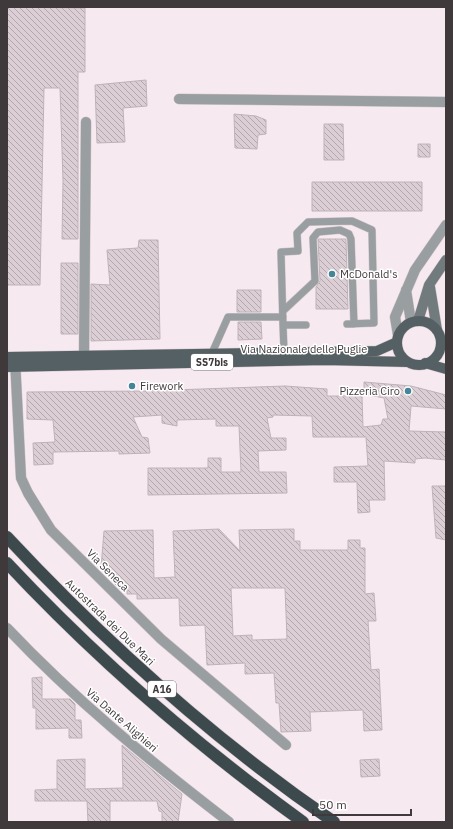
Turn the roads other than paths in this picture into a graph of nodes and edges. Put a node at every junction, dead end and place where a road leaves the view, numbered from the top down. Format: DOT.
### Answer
graph roads {
  1 [pos="179,99"];
  2 [pos="446,102"];
  3 [pos="86,122"];
  4 [pos="446,225"];
  5 [pos="446,260"];
  6 [pos="429,284"];
  7 [pos="406,290"];
  8 [pos="283,314"];
  9 [pos="415,321"];
  10 [pos="283,325"];
  11 [pos="306,325"];
  12 [pos="437,330"];
  13 [pos="397,339"];
  14 [pos="443,344"];
  15 [pos="284,351"];
  16 [pos="212,353"];
  17 [pos="84,356"];
  18 [pos="11,362"];
  19 [pos="408,362"];
  20 [pos="425,364"];
  21 [pos="446,369"];
  22 [pos="7,537"];
  23 [pos="7,563"];
  24 [pos="7,628"];
  25 [pos="286,745"];
  26 [pos="229,822"];
  27 [pos="303,822"];
  28 [pos="334,822"];
  1 -- 2 [label="street"];
  3 -- 17 [label="street"];
  4 -- 7 [label="street"];
  5 -- 6 [label="street"];
  6 -- 9 [label="street"];
  6 -- 12 [label="street"];
  7 -- 9 [label="street"];
  7 -- 13 [label="street"];
  8 -- 8 [label="lane"];
  8 -- 10 [label="lane"];
  8 -- 16 [label="lane"];
  9 -- 12 [label="main road"];
  9 -- 13 [label="main road, SS7bis"];
  10 -- 11 [label="lane"];
  10 -- 15 [label="lane"];
  12 -- 14 [label="main road"];
  13 -- 15 [label="main road, Via Nazionale delle Puglie / SS7bis"];
  13 -- 19 [label="main road"];
  14 -- 20 [label="main road"];
  15 -- 16 [label="main road, Via Nazionale delle Puglie / SS7bis"];
  16 -- 17 [label="main road, Via Nazionale delle Puglie / SS7bis"];
  17 -- 18 [label="main road, Via Nazionale delle Puglie / SS7bis"];
  18 -- 19 [label="main road, Via Nazionale delle Puglie / SS7bis"];
  18 -- 25 [label="street, Via Seneca"];
  19 -- 20 [label="main road, SS7bis"];
  20 -- 21 [label="main road, SS7bis"];
  22 -- 28 [label="highway, Autostrada dei Due Mari / A16"];
  23 -- 27 [label="highway, A16"];
  24 -- 26 [label="street, Via Dante Alighieri"];
}
